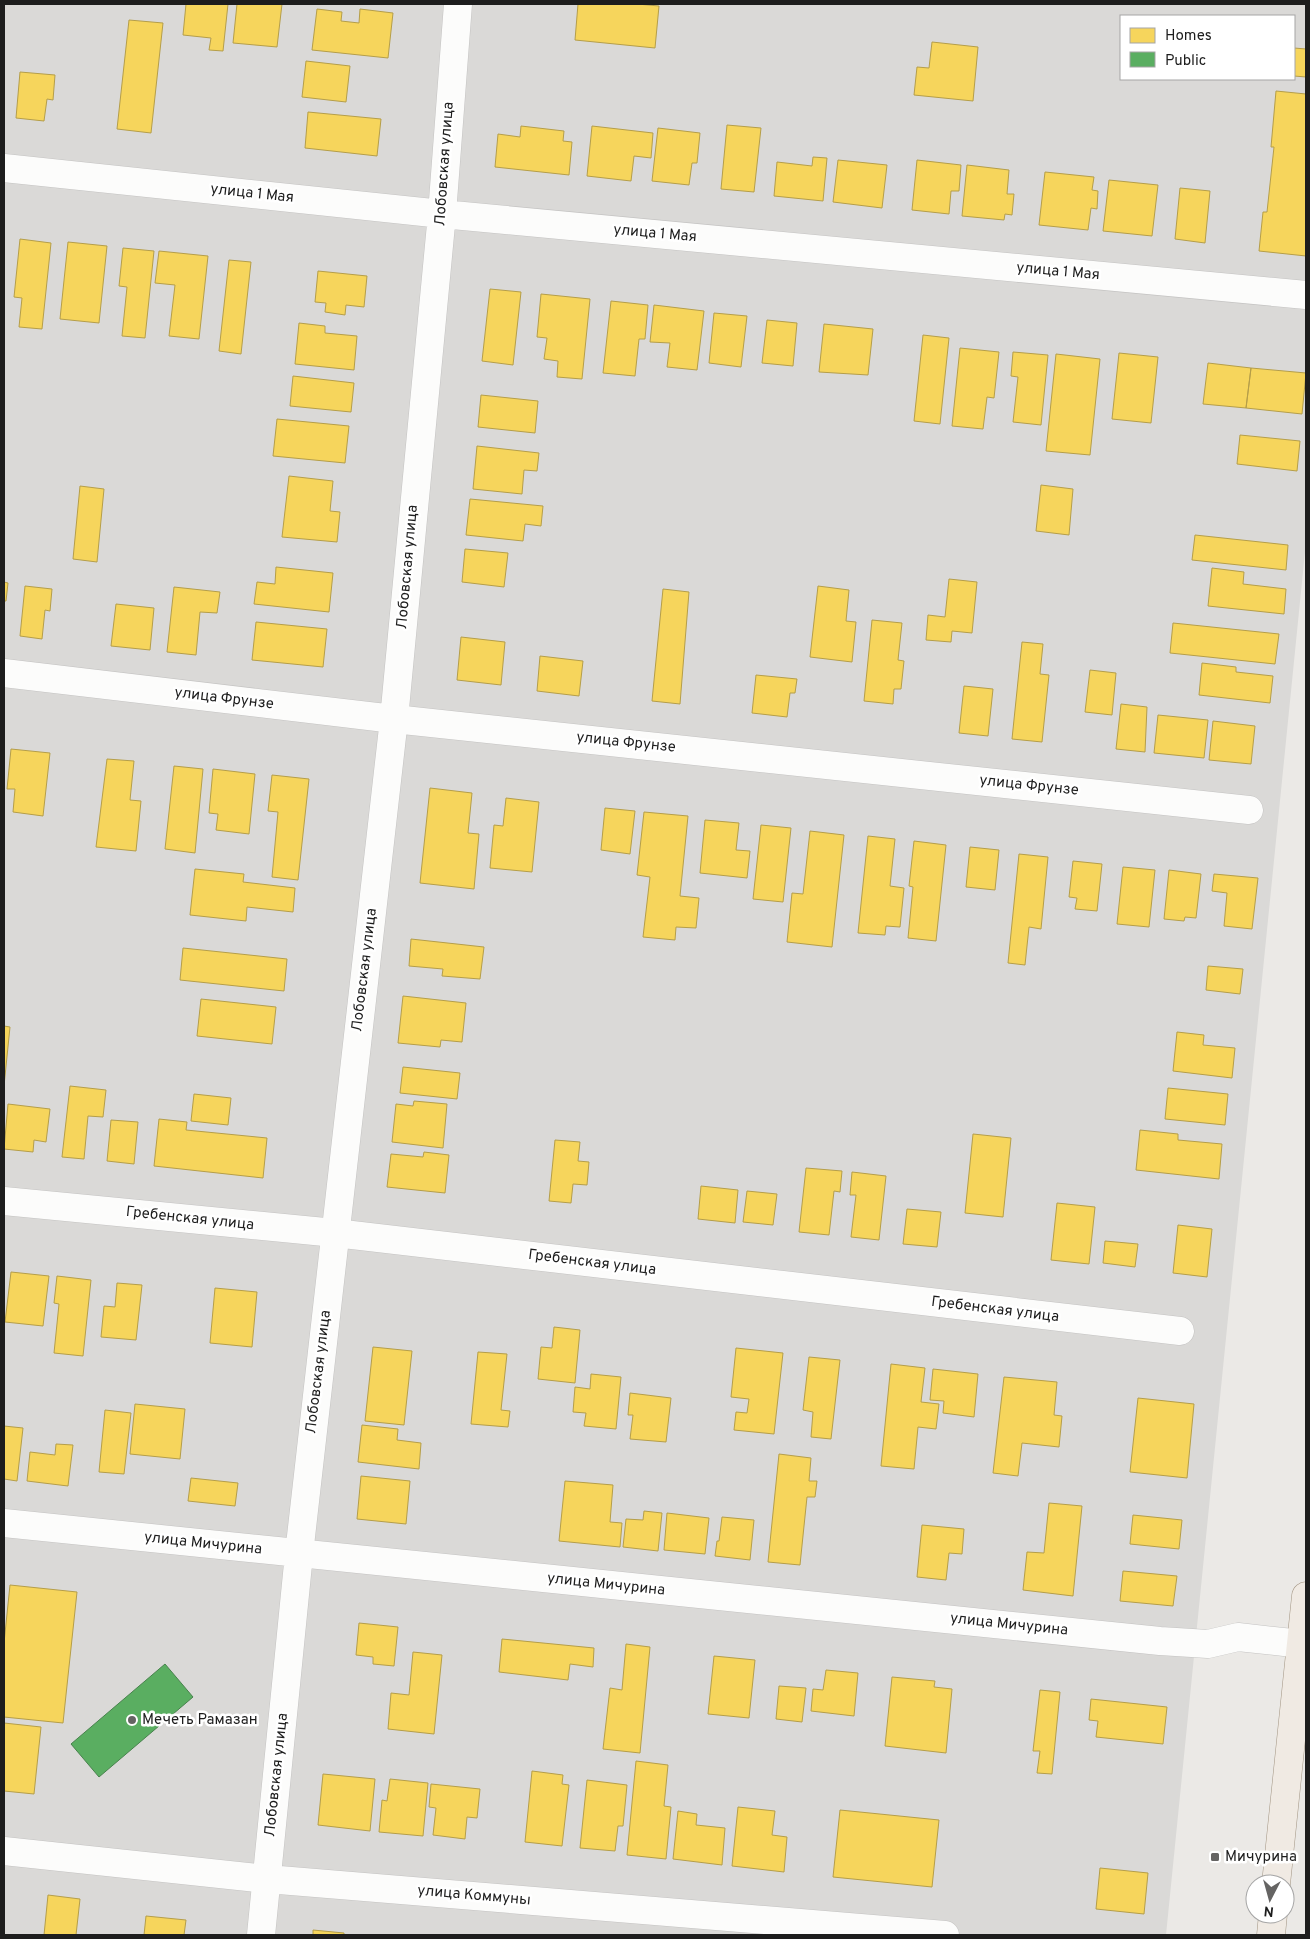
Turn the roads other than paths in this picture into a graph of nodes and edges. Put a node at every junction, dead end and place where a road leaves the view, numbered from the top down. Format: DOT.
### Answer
graph roads {
  1 [pos="458,4"];
  2 [pos="4,168"];
  3 [pos="442,214"];
  4 [pos="1306,295"];
  5 [pos="4,674"];
  6 [pos="394,719"];
  7 [pos="1249,810"];
  8 [pos="4,1201"];
  9 [pos="335,1234"];
  10 [pos="1180,1331"];
  11 [pos="4,1523"];
  12 [pos="299,1554"];
  13 [pos="1306,1596"];
  14 [pos="1302,1644"];
  15 [pos="4,1851"];
  16 [pos="1277,1874"];
  17 [pos="267,1879"];
  18 [pos="261,1935"];
  19 [pos="945,1935"];
  1 -- 3 [label="street, Лобовская улица"];
  2 -- 3 [label="street, улица 1 Мая"];
  3 -- 4 [label="street, улица 1 Мая"];
  3 -- 6 [label="street, Лобовская улица"];
  5 -- 6 [label="street, улица Фрунзе"];
  6 -- 7 [label="street, улица Фрунзе"];
  6 -- 9 [label="street, Лобовская улица"];
  8 -- 9 [label="street, Гребенская улица"];
  9 -- 10 [label="street, Гребенская улица"];
  9 -- 12 [label="street, Лобовская улица"];
  11 -- 12 [label="street, улица Мичурина"];
  12 -- 14 [label="street, улица Мичурина"];
  12 -- 17 [label="street, Лобовская улица"];
  13 -- 14 [label="main road"];
  14 -- 16 [label="main road"];
  15 -- 17 [label="street, улица Коммуны"];
  17 -- 18 [label="street, Лобовская улица"];
  17 -- 19 [label="street, улица Коммуны"];
}
